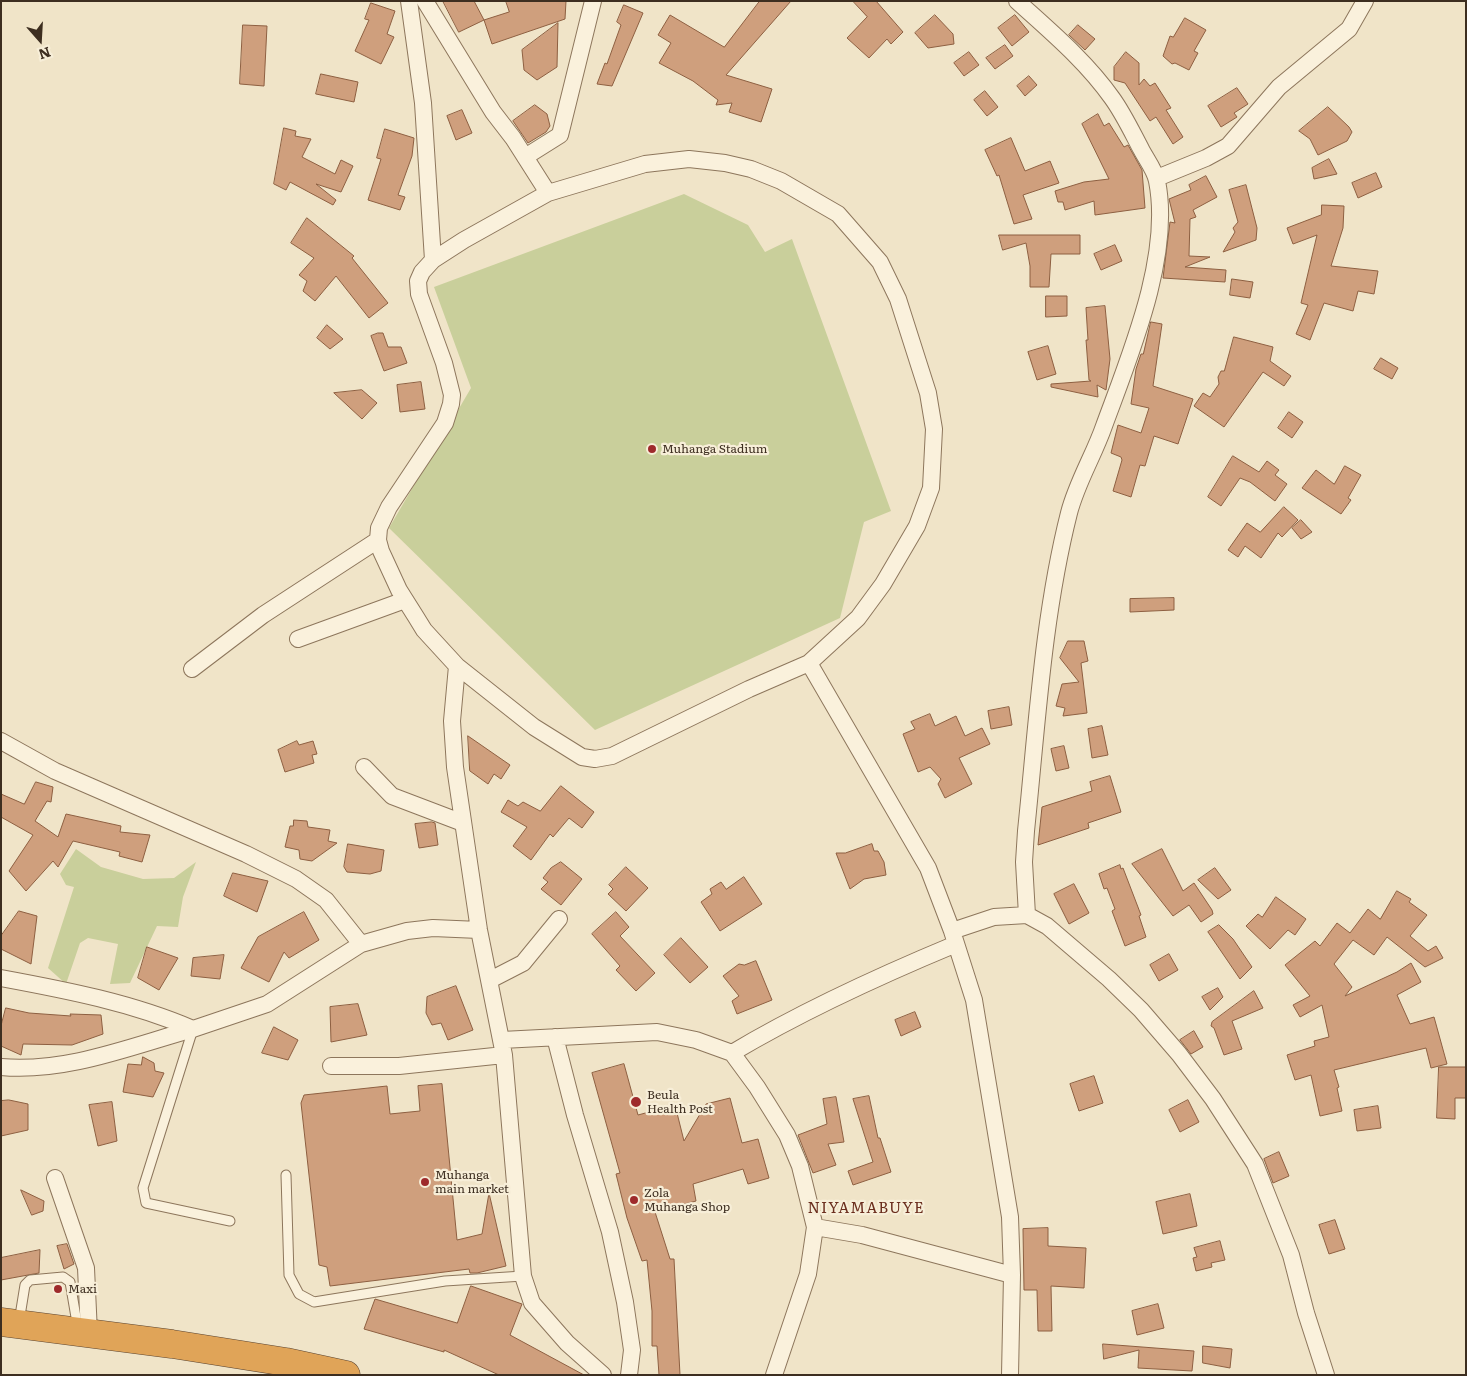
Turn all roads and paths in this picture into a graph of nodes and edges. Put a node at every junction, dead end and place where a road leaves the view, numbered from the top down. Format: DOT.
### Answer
graph roads {
  1 [pos="409,1"];
  2 [pos="425,1"];
  3 [pos="593,1"];
  4 [pos="1017,1"];
  5 [pos="1365,1"];
  6 [pos="525,157"];
  7 [pos="1157,178"];
  8 [pos="548,194"];
  9 [pos="433,260"];
  10 [pos="378,540"];
  11 [pos="405,600"];
  12 [pos="298,639"];
  13 [pos="809,663"];
  14 [pos="457,666"];
  15 [pos="192,669"];
  16 [pos="1,741"];
  17 [pos="364,767"];
  18 [pos="463,823"];
  19 [pos="1027,915"];
  20 [pos="559,918"];
  21 [pos="479,930"];
  22 [pos="954,938"];
  23 [pos="361,944"];
  24 [pos="1,978"];
  25 [pos="490,980"];
  26 [pos="194,1029"];
  27 [pos="555,1037"];
  28 [pos="503,1047"];
  29 [pos="732,1053"];
  30 [pos="331,1066"];
  31 [pos="1,1067"];
  32 [pos="286,1175"];
  33 [pos="55,1178"];
  34 [pos="230,1221"];
  35 [pos="815,1227"];
  36 [pos="1012,1275"];
  37 [pos="523,1276"];
  38 [pos="10,1324"];
  39 [pos="84,1332"];
  40 [pos="346,1375"];
  41 [pos="602,1375"];
  42 [pos="629,1375"];
  43 [pos="774,1375"];
  44 [pos="1010,1375"];
  45 [pos="1326,1375"];
  1 -- 9 [label="street"];
  2 -- 6 [label="street"];
  3 -- 6 [label="street"];
  4 -- 7 [label="street"];
  5 -- 7 [label="street"];
  6 -- 8 [label="street"];
  7 -- 19 [label="street"];
  8 -- 9 [label="street"];
  8 -- 13 [label="street"];
  9 -- 10 [label="street"];
  10 -- 11 [label="street"];
  10 -- 15 [label="street"];
  11 -- 12 [label="street"];
  11 -- 14 [label="street"];
  13 -- 14 [label="street"];
  13 -- 22 [label="street"];
  14 -- 18 [label="street"];
  16 -- 23 [label="street"];
  17 -- 18 [label="street"];
  18 -- 21 [label="street"];
  19 -- 22 [label="street"];
  19 -- 45 [label="street"];
  20 -- 25 [label="street"];
  21 -- 23 [label="street"];
  21 -- 25 [label="street"];
  22 -- 29 [label="street"];
  22 -- 36 [label="street"];
  23 -- 26 [label="street"];
  24 -- 26 [label="street"];
  25 -- 28 [label="street"];
  26 -- 31 [label="street"];
  26 -- 34 [label="lane"];
  27 -- 28 [label="street"];
  27 -- 29 [label="street"];
  27 -- 42 [label="street"];
  28 -- 30 [label="street"];
  28 -- 37 [label="street"];
  29 -- 35 [label="street"];
  32 -- 37 [label="lane"];
  33 -- 39 [label="street"];
  35 -- 36 [label="street"];
  35 -- 43 [label="street"];
  36 -- 44 [label="street"];
  37 -- 41 [label="street"];
  38 -- 39 [label="highway"];
  38 -- 39 [label="lane"];
  39 -- 40 [label="highway"];
}
